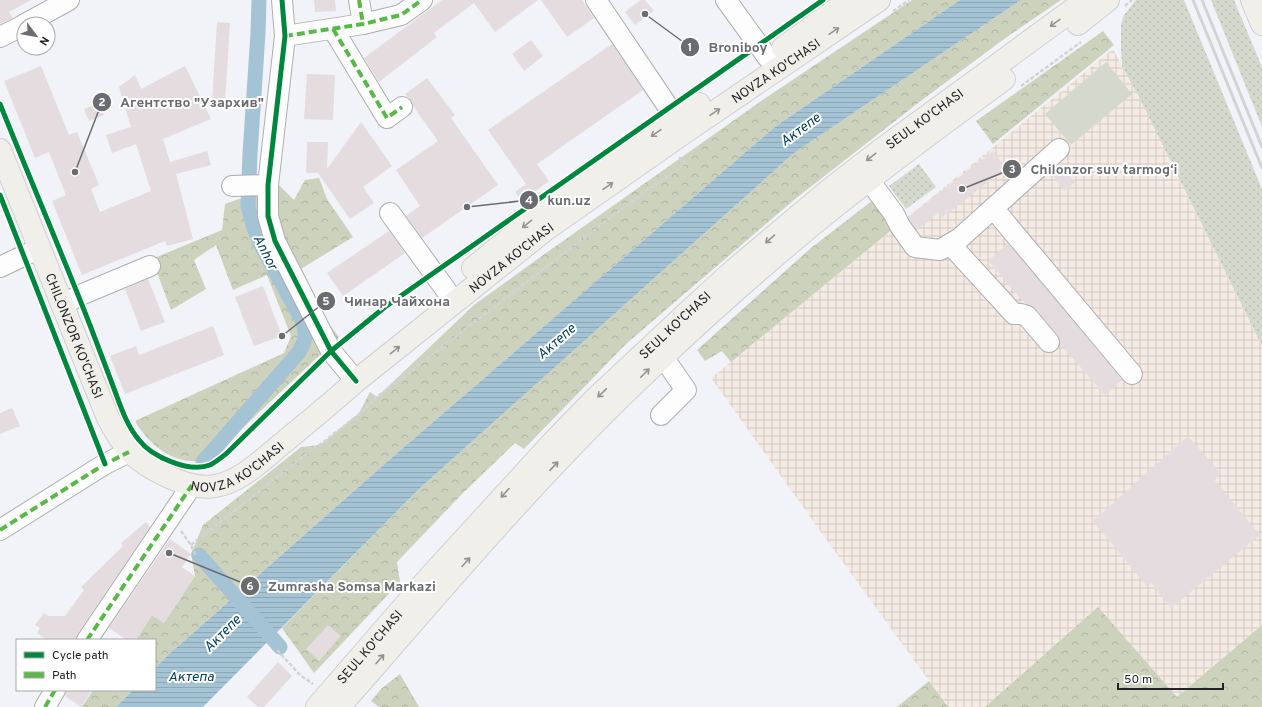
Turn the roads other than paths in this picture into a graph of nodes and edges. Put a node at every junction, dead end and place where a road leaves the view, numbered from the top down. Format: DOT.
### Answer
graph roads {
  1 [pos="69,0"];
  2 [pos="282,0"];
  3 [pos="359,0"];
  4 [pos="422,0"];
  5 [pos="596,0"];
  6 [pos="726,0"];
  7 [pos="849,0"];
  8 [pos="1086,0"];
  9 [pos="1252,0"];
  10 [pos="1115,4"];
  11 [pos="884,7"];
  12 [pos="40,16"];
  13 [pos="363,24"];
  14 [pos="1262,24"];
  15 [pos="16,29"];
  16 [pos="333,29"];
  17 [pos="285,36"];
  18 [pos="0,38"];
  19 [pos="763,52"];
  20 [pos="402,107"];
  21 [pos="680,126"];
  22 [pos="7,145"];
  23 [pos="1059,150"];
  24 [pos="869,180"];
  25 [pos="232,186"];
  26 [pos="265,186"];
  27 [pos="993,208"];
  28 [pos="390,213"];
  29 [pos="950,244"];
  30 [pos="40,248"];
  31 [pos="150,266"];
  32 [pos="0,267"];
  33 [pos="446,290"];
  34 [pos="63,305"];
  35 [pos="1049,342"];
  36 [pos="663,357"];
  37 [pos="1132,374"];
  38 [pos="352,376"];
  39 [pos="661,415"];
  40 [pos="129,452"];
  41 [pos="192,476"];
  42 [pos="0,530"];
  43 [pos="88,639"];
  44 [pos="349,682"];
  45 [pos="54,691"];
  46 [pos="328,700"];
  47 [pos="45,707"];
  1 -- 12 [label="street"];
  2 -- 17 [label="street"];
  3 -- 13 [label="street"];
  4 -- 13 [label="street"];
  5 -- 21 [label="street"];
  6 -- 19 [label="street"];
  7 -- 19 [label="main road, NOVZA KO'CHASI"];
  8 -- 44 [label="main road, SEUL KO'CHASI, one-way"];
  9 -- 14 [label="main road"];
  10 -- 24 [label="main road, SEUL KO'CHASI"];
  21 -- 11 [label="main road, NOVZA KO'CHASI, one-way"];
  13 -- 16 [label="street"];
  15 -- 18 [label="street"];
  16 -- 17 [label="street"];
  16 -- 20 [label="street"];
  17 -- 26 [label="street"];
  19 -- 21 [label="main road, NOVZA KO'CHASI"];
  21 -- 33 [label="main road, NOVZA KO'CHASI, one-way"];
  38 -- 21 [label="main road, NOVZA KO'CHASI, one-way"];
  22 -- 30 [label="main road, CHILONZOR KO'CHASI"];
  23 -- 27 [label="street"];
  24 -- 29 [label="street"];
  24 -- 36 [label="main road, SEUL KO'CHASI"];
  25 -- 26 [label="street"];
  26 -- 38 [label="street"];
  27 -- 29 [label="street"];
  27 -- 37 [label="street"];
  28 -- 33 [label="street"];
  29 -- 35 [label="street"];
  30 -- 32 [label="street"];
  30 -- 34 [label="main road, CHILONZOR KO'CHASI"];
  31 -- 34 [label="street"];
  33 -- 38 [label="main road, NOVZA KO'CHASI"];
  34 -- 40 [label="main road, CHILONZOR KO'CHASI"];
  36 -- 39 [label="street"];
  44 -- 36 [label="main road, SEUL KO'CHASI, one-way"];
  38 -- 41 [label="main road, NOVZA KO'CHASI"];
  40 -- 41 [label="main road, CHILONZOR KO'CHASI"];
  40 -- 42 [label="street"];
  41 -- 43 [label="street"];
  44 -- 46 [label="main road, SEUL KO'CHASI"];
  45 -- 47 [label="street"];
}
